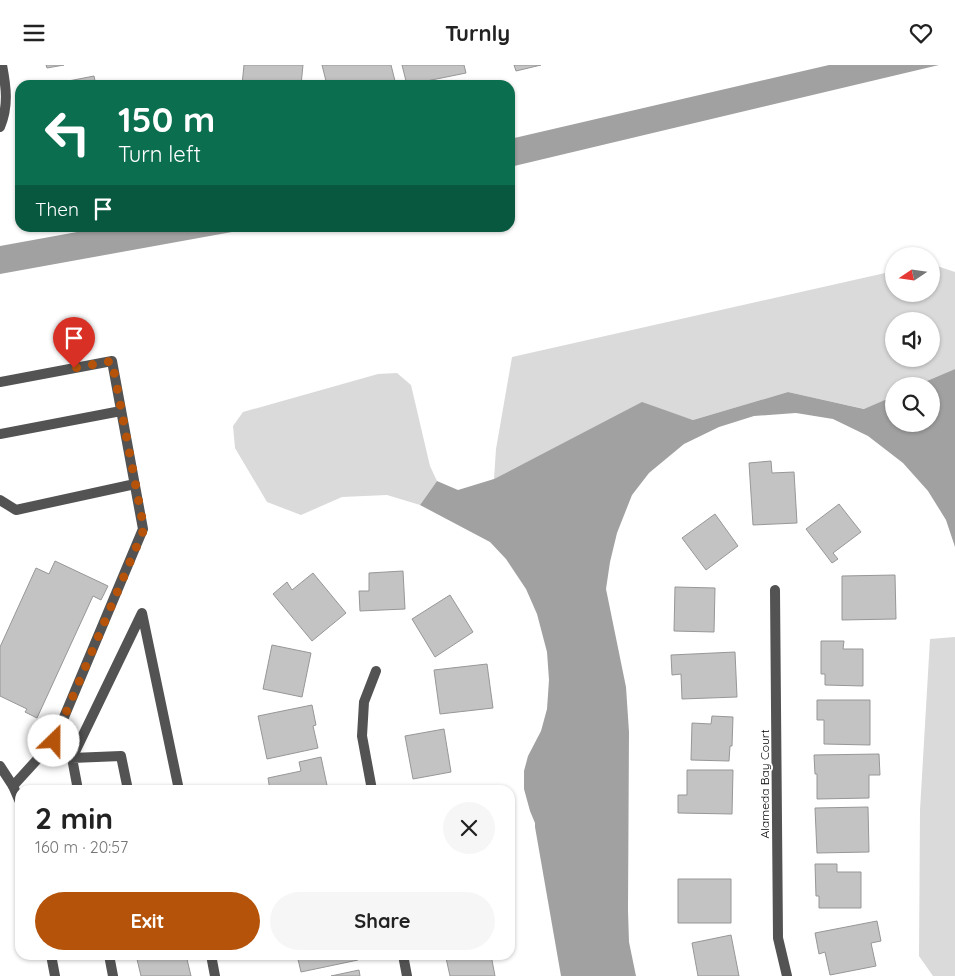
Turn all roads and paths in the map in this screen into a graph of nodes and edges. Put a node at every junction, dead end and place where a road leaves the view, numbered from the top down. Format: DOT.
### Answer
graph roads {
  1 [pos="2,65"];
  2 [pos="0,127"];
  3 [pos="0,382"];
  4 [pos="121,411"];
  5 [pos="0,434"];
  6 [pos="135,484"];
  7 [pos="0,500"];
  8 [pos="775,591"];
  9 [pos="376,671"];
  10 [pos="72,757"];
  11 [pos="0,766"];
  12 [pos="77,785"];
  13 [pos="127,785"];
  14 [pos="178,785"];
  15 [pos="371,785"];
  16 [pos="13,786"];
  17 [pos="15,791"];
  18 [pos="52,960"];
  19 [pos="110,960"];
  20 [pos="212,960"];
  21 [pos="404,960"];
  22 [pos="55,976"];
  23 [pos="113,976"];
  24 [pos="215,976"];
  25 [pos="407,976"];
  26 [pos="787,976"];
  1 -- 2 [label="street"];
  3 -- 4 [label="street"];
  4 -- 5 [label="street"];
  4 -- 6 [label="street"];
  6 -- 7 [label="street"];
  6 -- 16 [label="street"];
  8 -- 26 [label="street, Alameda Bay Court"];
  9 -- 15 [label="street"];
  10 -- 12 [label="street"];
  10 -- 13 [label="street"];
  10 -- 14 [label="street"];
  11 -- 16 [label="street"];
  16 -- 17 [label="street"];
  18 -- 22 [label="street"];
  19 -- 23 [label="street"];
  20 -- 24 [label="street"];
  21 -- 25 [label="street"];
}
